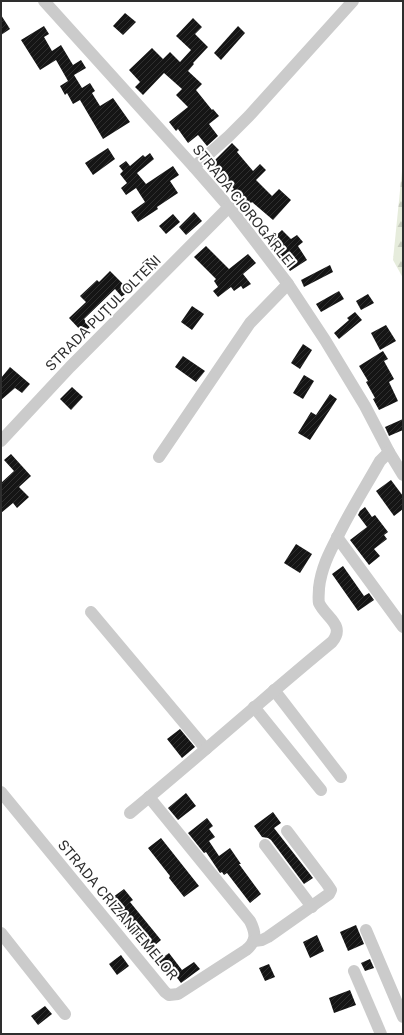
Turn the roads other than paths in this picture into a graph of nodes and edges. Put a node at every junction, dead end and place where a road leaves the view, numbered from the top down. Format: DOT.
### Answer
graph roads {
  1 [pos="44,1"];
  2 [pos="353,1"];
  3 [pos="194,167"];
  4 [pos="229,208"];
  5 [pos="288,284"];
  6 [pos="1,441"];
  7 [pos="388,452"];
  8 [pos="159,457"];
  9 [pos="403,475"];
  10 [pos="337,537"];
  11 [pos="91,612"];
  12 [pos="403,627"];
  13 [pos="274,690"];
  14 [pos="254,707"];
  15 [pos="206,749"];
  16 [pos="341,777"];
  17 [pos="321,790"];
  18 [pos="1,792"];
  19 [pos="149,797"];
  20 [pos="130,813"];
  21 [pos="287,831"];
  22 [pos="265,845"];
  23 [pos="312,907"];
  24 [pos="366,930"];
  25 [pos="1,933"];
  26 [pos="254,941"];
  27 [pos="354,971"];
  28 [pos="65,1014"];
  29 [pos="403,1017"];
  30 [pos="381,1034"];
  1 -- 3 [label="street, STRADA CIOROGÂRLEI"];
  2 -- 3 [label="street"];
  3 -- 4 [label="street, STRADA CIOROGÂRLEI"];
  4 -- 5 [label="street, STRADA CIOROGÂRLEI"];
  4 -- 6 [label="street, STRADA PUȚUL OLTENI"];
  5 -- 7 [label="street, STRADA CIOROGÂRLEI"];
  5 -- 8 [label="street"];
  7 -- 9 [label="street, STRADA CIOROGÂRLEI"];
  7 -- 10 [label="street"];
  10 -- 12 [label="street"];
  10 -- 13 [label="street"];
  11 -- 15 [label="street"];
  13 -- 14 [label="street"];
  13 -- 16 [label="street"];
  14 -- 15 [label="street"];
  14 -- 17 [label="street"];
  15 -- 19 [label="street"];
  18 -- 26 [label="street, STRADA CRIZANTEMELOR"];
  19 -- 20 [label="street"];
  19 -- 26 [label="street"];
  21 -- 23 [label="street"];
  22 -- 23 [label="street"];
  23 -- 26 [label="street"];
  24 -- 29 [label="street"];
  25 -- 28 [label="street"];
  27 -- 30 [label="street"];
}
